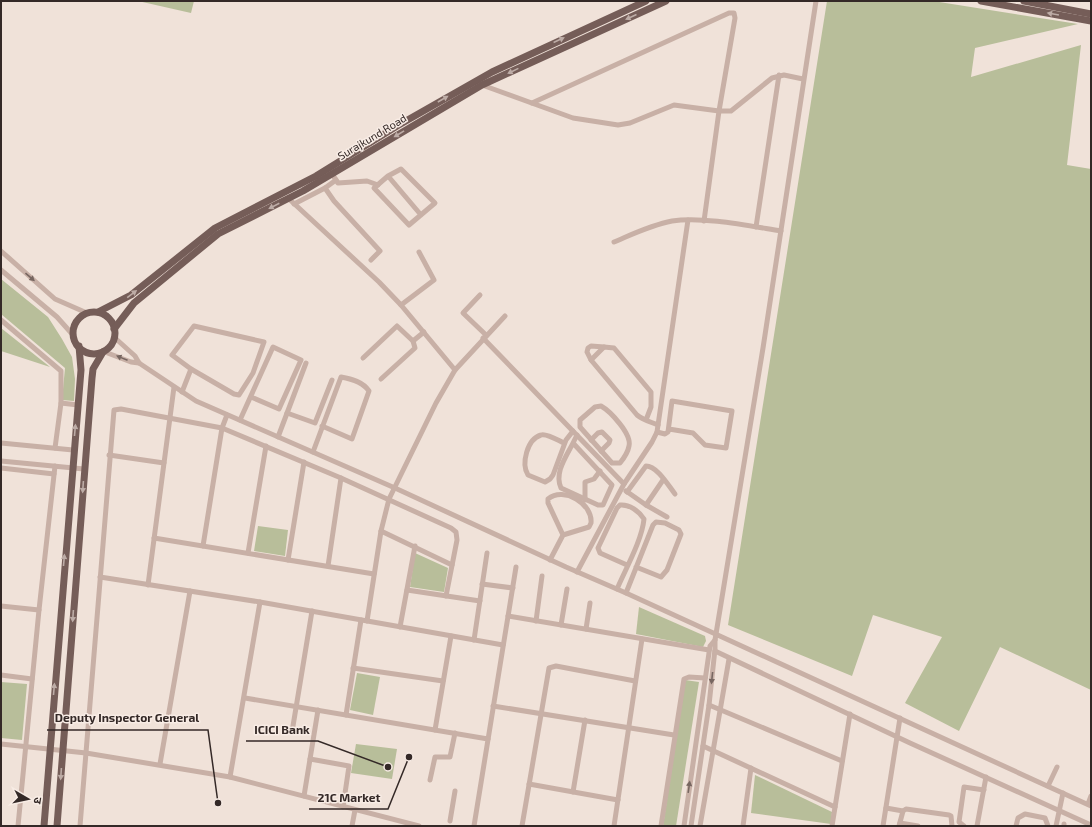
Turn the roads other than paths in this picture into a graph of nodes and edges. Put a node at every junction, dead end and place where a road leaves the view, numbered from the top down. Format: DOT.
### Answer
graph roads {
  1 [pos="646,1"];
  2 [pos="666,1"];
  3 [pos="816,1"];
  4 [pos="981,1"];
  5 [pos="1024,1"];
  6 [pos="1091,14"];
  7 [pos="1091,21"];
  8 [pos="779,75"];
  9 [pos="803,79"];
  10 [pos="482,85"];
  11 [pos="532,103"];
  12 [pos="719,112"];
  13 [pos="388,176"];
  14 [pos="334,177"];
  15 [pos="378,185"];
  16 [pos="325,188"];
  17 [pos="291,201"];
  18 [pos="421,215"];
  19 [pos="688,220"];
  20 [pos="704,221"];
  21 [pos="756,227"];
  22 [pos="781,232"];
  23 [pos="614,242"];
  24 [pos="1,252"];
  25 [pos="419,252"];
  26 [pos="371,260"];
  27 [pos="1,270"];
  28 [pos="480,295"];
  29 [pos="401,305"];
  30 [pos="98,312"];
  31 [pos="86,313"];
  32 [pos="505,316"];
  33 [pos="1,320"];
  34 [pos="114,329"];
  35 [pos="424,332"];
  36 [pos="73,335"];
  37 [pos="485,336"];
  38 [pos="114,338"];
  39 [pos="413,341"];
  40 [pos="79,346"];
  41 [pos="604,347"];
  42 [pos="104,352"];
  43 [pos="363,358"];
  44 [pos="591,360"];
  45 [pos="139,363"];
  46 [pos="306,364"];
  47 [pos="191,369"];
  48 [pos="455,370"];
  49 [pos="381,379"];
  50 [pos="332,380"];
  51 [pos="174,387"];
  52 [pos="182,392"];
  53 [pos="251,397"];
  54 [pos="332,401"];
  55 [pos="61,403"];
  56 [pos="338,404"];
  57 [pos="78,405"];
  58 [pos="287,413"];
  59 [pos="227,415"];
  60 [pos="170,418"];
  61 [pos="240,420"];
  62 [pos="646,420"];
  63 [pos="658,425"];
  64 [pos="322,426"];
  65 [pos="222,428"];
  66 [pos="669,429"];
  67 [pos="657,432"];
  68 [pos="575,433"];
  69 [pos="278,437"];
  70 [pos="591,440"];
  71 [pos="1,443"];
  72 [pos="564,443"];
  73 [pos="573,443"];
  74 [pos="266,446"];
  75 [pos="597,446"];
  76 [pos="55,448"];
  77 [pos="74,450"];
  78 [pos="592,451"];
  79 [pos="601,451"];
  80 [pos="313,452"];
  81 [pos="109,455"];
  82 [pos="1,461"];
  83 [pos="304,462"];
  84 [pos="164,463"];
  85 [pos="55,466"];
  86 [pos="1,468"];
  87 [pos="72,468"];
  88 [pos="84,469"];
  89 [pos="600,471"];
  90 [pos="54,474"];
  91 [pos="341,478"];
  92 [pos="663,480"];
  93 [pos="623,486"];
  94 [pos="395,488"];
  95 [pos="627,492"];
  96 [pos="675,494"];
  97 [pos="389,499"];
  98 [pos="585,500"];
  99 [pos="646,505"];
  100 [pos="667,517"];
  101 [pos="381,531"];
  102 [pos="563,535"];
  103 [pos="154,538"];
  104 [pos="203,546"];
  105 [pos="414,546"];
  106 [pos="248,553"];
  107 [pos="487,553"];
  108 [pos="288,560"];
  109 [pos="550,560"];
  110 [pos="452,564"];
  111 [pos="627,565"];
  112 [pos="328,566"];
  113 [pos="516,567"];
  114 [pos="636,567"];
  115 [pos="577,572"];
  116 [pos="374,574"];
  117 [pos="542,576"];
  118 [pos="100,577"];
  119 [pos="482,584"];
  120 [pos="148,585"];
  121 [pos="513,588"];
  122 [pos="566,589"];
  123 [pos="617,589"];
  124 [pos="407,590"];
  125 [pos="190,591"];
  126 [pos="626,593"];
  127 [pos="446,596"];
  128 [pos="480,601"];
  129 [pos="260,602"];
  130 [pos="590,603"];
  131 [pos="1,606"];
  132 [pos="38,610"];
  133 [pos="312,611"];
  134 [pos="508,616"];
  135 [pos="361,620"];
  136 [pos="367,621"];
  137 [pos="536,621"];
  138 [pos="560,625"];
  139 [pos="400,627"];
  140 [pos="586,629"];
  141 [pos="716,634"];
  142 [pos="451,636"];
  143 [pos="642,639"];
  144 [pos="474,640"];
  145 [pos="503,645"];
  146 [pos="712,651"];
  147 [pos="729,659"];
  148 [pos="353,668"];
  149 [pos="1,675"];
  150 [pos="705,678"];
  151 [pos="32,679"];
  152 [pos="443,681"];
  153 [pos="635,681"];
  154 [pos="245,698"];
  155 [pos="493,706"];
  156 [pos="709,706"];
  157 [pos="296,707"];
  158 [pos="719,709"];
  159 [pos="318,710"];
  160 [pos="541,713"];
  161 [pos="850,714"];
  162 [pos="346,715"];
  163 [pos="900,718"];
  164 [pos="585,720"];
  165 [pos="628,727"];
  166 [pos="435,730"];
  167 [pos="292,732"];
  168 [pos="455,733"];
  169 [pos="674,735"];
  170 [pos="897,737"];
  171 [pos="488,739"];
  172 [pos="1,744"];
  173 [pos="703,746"];
  174 [pos="26,747"];
  175 [pos="49,749"];
  176 [pos="62,750"];
  177 [pos="712,751"];
  178 [pos="86,753"];
  179 [pos="310,759"];
  180 [pos="842,761"];
  181 [pos="160,764"];
  182 [pos="1057,767"];
  183 [pos="751,768"];
  184 [pos="230,777"];
  185 [pos="986,778"];
  186 [pos="430,780"];
  187 [pos="529,784"];
  188 [pos="1048,786"];
  189 [pos="984,790"];
  190 [pos="455,791"];
  191 [pos="573,792"];
  192 [pos="1063,793"];
  193 [pos="304,796"];
  194 [pos="1091,796"];
  195 [pos="695,797"];
  196 [pos="618,800"];
  197 [pos="704,800"];
  198 [pos="1089,805"];
  199 [pos="344,807"];
  200 [pos="835,807"];
  201 [pos="886,808"];
  202 [pos="355,810"];
  203 [pos="903,811"];
  204 [pos="1059,811"];
  205 [pos="450,821"];
  206 [pos="899,825"];
  207 [pos="18,826"];
  208 [pos="44,826"];
  209 [pos="57,826"];
  210 [pos="80,826"];
  211 [pos="352,826"];
  212 [pos="419,826"];
  213 [pos="474,826"];
  214 [pos="522,826"];
  215 [pos="614,826"];
  216 [pos="661,826"];
  217 [pos="684,826"];
  218 [pos="691,826"];
  219 [pos="700,826"];
  220 [pos="743,826"];
  221 [pos="832,826"];
  222 [pos="883,826"];
  223 [pos="918,826"];
  224 [pos="952,826"];
  225 [pos="964,826"];
  226 [pos="977,826"];
  227 [pos="1016,826"];
  228 [pos="1048,826"];
  229 [pos="1056,826"];
  230 [pos="1091,826"];
  30 -- 1 [label="main road, Surajkund Road, one-way"];
  2 -- 10 [label="main road, Surajkund Road, one-way"];
  3 -- 9 [label="street"];
  7 -- 4 [label="main road, one-way"];
  5 -- 6 [label="main road"];
  8 -- 9 [label="street"];
  8 -- 12 [label="street"];
  8 -- 21 [label="street"];
  9 -- 22 [label="street"];
  10 -- 11 [label="street"];
  10 -- 14 [label="main road, Surajkund Road, one-way"];
  11 -- 12 [label="street"];
  11 -- 12 [label="street"];
  12 -- 20 [label="street"];
  13 -- 15 [label="street"];
  13 -- 18 [label="street"];
  13 -- 18 [label="street"];
  14 -- 15 [label="street"];
  14 -- 16 [label="street"];
  14 -- 17 [label="main road, Surajkund Road"];
  15 -- 18 [label="street"];
  16 -- 17 [label="street"];
  16 -- 26 [label="street"];
  17 -- 29 [label="street"];
  17 -- 34 [label="main road, Surajkund Road, one-way"];
  19 -- 20 [label="street"];
  19 -- 23 [label="street"];
  19 -- 63 [label="street"];
  20 -- 21 [label="street"];
  21 -- 22 [label="street"];
  22 -- 141 [label="street"];
  24 -- 31 [label="street, one-way"];
  25 -- 29 [label="street"];
  27 -- 36 [label="street"];
  28 -- 37 [label="street"];
  29 -- 35 [label="street"];
  30 -- 31 [label="main road"];
  30 -- 34 [label="main road"];
  31 -- 36 [label="main road"];
  32 -- 37 [label="street"];
  33 -- 55 [label="street"];
  34 -- 38 [label="main road"];
  35 -- 39 [label="street"];
  35 -- 48 [label="street"];
  36 -- 40 [label="main road"];
  37 -- 48 [label="street"];
  37 -- 68 [label="street"];
  38 -- 42 [label="main road"];
  38 -- 45 [label="street"];
  39 -- 43 [label="street"];
  39 -- 49 [label="street"];
  40 -- 42 [label="main road"];
  40 -- 57 [label="main road"];
  41 -- 44 [label="street"];
  41 -- 44 [label="street"];
  41 -- 62 [label="street"];
  45 -- 42 [label="street, one-way"];
  42 -- 88 [label="main road"];
  44 -- 62 [label="street"];
  45 -- 51 [label="street"];
  46 -- 58 [label="street"];
  47 -- 47 [label="street"];
  47 -- 52 [label="street"];
  48 -- 94 [label="street"];
  50 -- 58 [label="street"];
  51 -- 52 [label="street"];
  51 -- 60 [label="street"];
  52 -- 59 [label="street"];
  53 -- 53 [label="street"];
  53 -- 61 [label="street"];
  54 -- 56 [label="street"];
  54 -- 64 [label="street"];
  54 -- 64 [label="street"];
  55 -- 57 [label="street"];
  55 -- 76 [label="street"];
  77 -- 57 [label="main road, one-way"];
  58 -- 69 [label="street"];
  59 -- 61 [label="street"];
  59 -- 65 [label="street"];
  60 -- 65 [label="street"];
  60 -- 81 [label="street"];
  60 -- 84 [label="street"];
  61 -- 69 [label="street"];
  62 -- 63 [label="street"];
  63 -- 67 [label="street"];
  64 -- 80 [label="street"];
  65 -- 74 [label="street"];
  65 -- 104 [label="street"];
  66 -- 66 [label="street"];
  66 -- 67 [label="street"];
  67 -- 93 [label="street"];
  68 -- 72 [label="street"];
  68 -- 73 [label="street"];
  68 -- 78 [label="street"];
  69 -- 80 [label="street"];
  70 -- 75 [label="street"];
  70 -- 79 [label="street"];
  70 -- 79 [label="street"];
  71 -- 76 [label="street"];
  72 -- 72 [label="street"];
  73 -- 89 [label="street"];
  73 -- 98 [label="street"];
  74 -- 83 [label="street"];
  74 -- 106 [label="street"];
  75 -- 78 [label="street"];
  75 -- 79 [label="street"];
  76 -- 77 [label="street"];
  77 -- 87 [label="main road"];
  78 -- 93 [label="street"];
  80 -- 94 [label="street"];
  81 -- 84 [label="street"];
  81 -- 118 [label="street"];
  82 -- 85 [label="street"];
  83 -- 91 [label="street"];
  83 -- 108 [label="street"];
  84 -- 103 [label="street"];
  85 -- 87 [label="street"];
  85 -- 90 [label="street"];
  86 -- 90 [label="street"];
  87 -- 88 [label="street"];
  175 -- 87 [label="main road, one-way"];
  88 -- 176 [label="main road, one-way"];
  89 -- 98 [label="street"];
  89 -- 98 [label="street"];
  90 -- 132 [label="street"];
  91 -- 97 [label="street"];
  91 -- 112 [label="street"];
  92 -- 95 [label="street"];
  92 -- 96 [label="street"];
  92 -- 99 [label="street"];
  93 -- 95 [label="street"];
  93 -- 115 [label="street"];
  94 -- 97 [label="street"];
  94 -- 109 [label="street"];
  95 -- 99 [label="street"];
  97 -- 101 [label="street"];
  97 -- 110 [label="street"];
  99 -- 100 [label="street"];
  101 -- 105 [label="street"];
  101 -- 116 [label="street"];
  102 -- 102 [label="street"];
  102 -- 109 [label="street"];
  103 -- 104 [label="street"];
  103 -- 120 [label="street"];
  104 -- 106 [label="street"];
  105 -- 110 [label="street"];
  105 -- 124 [label="street"];
  106 -- 108 [label="street"];
  107 -- 119 [label="street"];
  108 -- 112 [label="street"];
  109 -- 115 [label="street"];
  110 -- 127 [label="street"];
  111 -- 111 [label="street"];
  111 -- 123 [label="street"];
  112 -- 116 [label="street"];
  113 -- 121 [label="street"];
  114 -- 114 [label="street"];
  114 -- 126 [label="street"];
  115 -- 123 [label="street"];
  116 -- 136 [label="street"];
  117 -- 137 [label="street"];
  118 -- 120 [label="street"];
  118 -- 178 [label="street"];
  119 -- 121 [label="street"];
  119 -- 128 [label="street"];
  120 -- 125 [label="street"];
  121 -- 134 [label="street"];
  122 -- 138 [label="street"];
  123 -- 126 [label="street"];
  124 -- 127 [label="street"];
  124 -- 139 [label="street"];
  125 -- 129 [label="street"];
  125 -- 181 [label="street"];
  126 -- 141 [label="street"];
  127 -- 128 [label="street"];
  128 -- 144 [label="street"];
  129 -- 133 [label="street"];
  129 -- 154 [label="street"];
  130 -- 140 [label="street"];
  131 -- 132 [label="street"];
  132 -- 151 [label="street"];
  133 -- 135 [label="street"];
  133 -- 157 [label="street"];
  134 -- 137 [label="street"];
  134 -- 145 [label="street"];
  135 -- 136 [label="street"];
  135 -- 148 [label="street"];
  136 -- 139 [label="street"];
  137 -- 138 [label="street"];
  138 -- 140 [label="street"];
  139 -- 142 [label="street"];
  140 -- 143 [label="street"];
  141 -- 146 [label="street"];
  141 -- 163 [label="street"];
  142 -- 144 [label="street"];
  142 -- 152 [label="street"];
  143 -- 146 [label="street"];
  143 -- 153 [label="street"];
  144 -- 145 [label="street"];
  145 -- 155 [label="street"];
  146 -- 147 [label="street"];
  146 -- 150 [label="street"];
  146 -- 156 [label="street, one-way"];
  147 -- 158 [label="street"];
  147 -- 161 [label="street"];
  148 -- 152 [label="street"];
  148 -- 162 [label="street"];
  149 -- 151 [label="street"];
  150 -- 169 [label="street"];
  217 -- 150 [label="street, one-way"];
  151 -- 174 [label="street"];
  152 -- 166 [label="street"];
  153 -- 160 [label="street"];
  153 -- 165 [label="street"];
  154 -- 157 [label="street"];
  154 -- 184 [label="street"];
  155 -- 160 [label="street"];
  155 -- 171 [label="street"];
  156 -- 158 [label="street"];
  156 -- 173 [label="street"];
  157 -- 159 [label="street"];
  157 -- 167 [label="street"];
  158 -- 177 [label="street"];
  158 -- 180 [label="street"];
  159 -- 162 [label="street"];
  159 -- 179 [label="street"];
  160 -- 164 [label="street"];
  160 -- 187 [label="street"];
  161 -- 170 [label="street"];
  161 -- 180 [label="street"];
  162 -- 166 [label="street"];
  163 -- 170 [label="street"];
  163 -- 188 [label="street"];
  164 -- 165 [label="street"];
  164 -- 191 [label="street"];
  165 -- 169 [label="street"];
  165 -- 196 [label="street"];
  166 -- 168 [label="street"];
  168 -- 171 [label="street"];
  168 -- 186 [label="street"];
  169 -- 216 [label="street"];
  170 -- 185 [label="street"];
  170 -- 201 [label="street"];
  171 -- 213 [label="street"];
  172 -- 174 [label="street"];
  173 -- 177 [label="street"];
  173 -- 195 [label="street"];
  174 -- 175 [label="street"];
  174 -- 207 [label="street"];
  175 -- 176 [label="street"];
  175 -- 208 [label="main road"];
  176 -- 178 [label="street"];
  176 -- 209 [label="main road, one-way"];
  177 -- 183 [label="street"];
  177 -- 197 [label="street"];
  178 -- 181 [label="street"];
  178 -- 210 [label="street"];
  179 -- 193 [label="street"];
  179 -- 199 [label="street"];
  180 -- 200 [label="street"];
  181 -- 184 [label="street"];
  182 -- 188 [label="street"];
  183 -- 200 [label="street"];
  183 -- 220 [label="street"];
  184 -- 193 [label="street"];
  185 -- 189 [label="street"];
  185 -- 204 [label="street"];
  187 -- 191 [label="street"];
  187 -- 214 [label="street"];
  188 -- 192 [label="street"];
  189 -- 225 [label="street"];
  189 -- 226 [label="street"];
  190 -- 205 [label="street"];
  191 -- 196 [label="street"];
  192 -- 198 [label="street"];
  192 -- 204 [label="street"];
  193 -- 199 [label="street"];
  194 -- 198 [label="street"];
  195 -- 197 [label="street"];
  195 -- 218 [label="street"];
  196 -- 215 [label="street"];
  197 -- 219 [label="street"];
  199 -- 202 [label="street"];
  200 -- 221 [label="street"];
  201 -- 203 [label="street"];
  201 -- 222 [label="street"];
  202 -- 211 [label="street"];
  202 -- 212 [label="street"];
  203 -- 206 [label="street"];
  203 -- 224 [label="street"];
  204 -- 229 [label="street"];
  204 -- 230 [label="street"];
  206 -- 223 [label="street"];
  227 -- 228 [label="street"];
}
